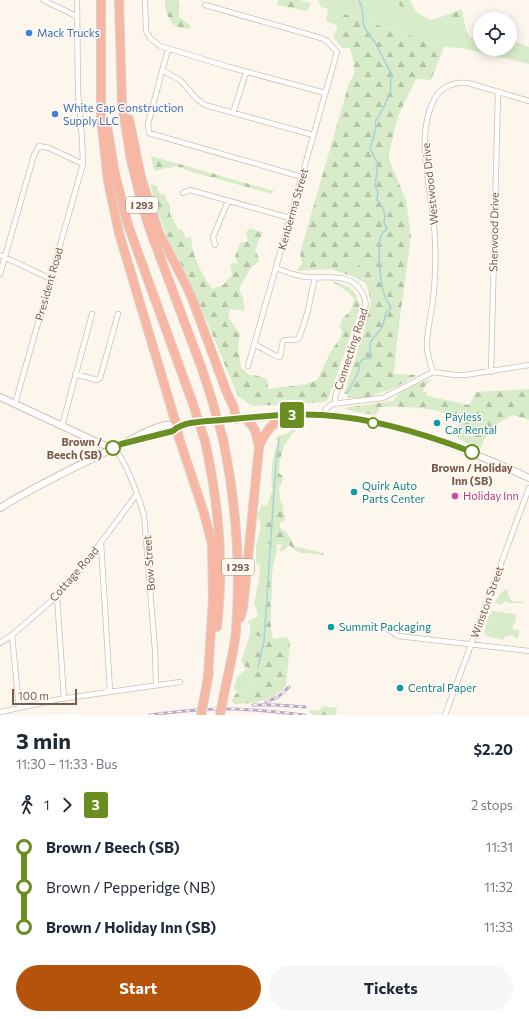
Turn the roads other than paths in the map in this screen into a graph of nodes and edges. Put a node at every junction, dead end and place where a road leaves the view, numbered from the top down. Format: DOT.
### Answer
graph roads {
  1 [pos="43,0"];
  2 [pos="76,0"];
  3 [pos="101,0"];
  4 [pos="119,0"];
  5 [pos="146,0"];
  6 [pos="205,5"];
  7 [pos="76,16"];
  8 [pos="168,49"];
  9 [pos="162,70"];
  10 [pos="246,72"];
  11 [pos="122,87"];
  12 [pos="325,93"];
  13 [pos="498,93"];
  14 [pos="102,94"];
  15 [pos="529,101"];
  16 [pos="233,113"];
  17 [pos="313,135"];
  18 [pos="83,164"];
  19 [pos="302,177"];
  20 [pos="183,193"];
  21 [pos="228,201"];
  22 [pos="290,218"];
  23 [pos="215,245"];
  24 [pos="2,256"];
  25 [pos="276,268"];
  26 [pos="0,274"];
  27 [pos="315,277"];
  28 [pos="51,279"];
  29 [pos="92,314"];
  30 [pos="118,314"];
  31 [pos="254,344"];
  32 [pos="529,365"];
  33 [pos="248,366"];
  34 [pos="433,372"];
  35 [pos="491,372"];
  36 [pos="75,374"];
  37 [pos="0,397"];
  38 [pos="335,403"];
  39 [pos="15,404"];
  40 [pos="324,415"];
  41 [pos="284,416"];
  42 [pos="240,418"];
  43 [pos="62,426"];
  44 [pos="177,427"];
  45 [pos="259,447"];
  46 [pos="113,448"];
  47 [pos="529,478"];
  48 [pos="529,488"];
  49 [pos="137,494"];
  50 [pos="0,508"];
  51 [pos="101,543"];
  52 [pos="57,596"];
  53 [pos="389,630"];
  54 [pos="236,632"];
  55 [pos="12,635"];
  56 [pos="0,643"];
  57 [pos="471,645"];
  58 [pos="529,651"];
  59 [pos="208,676"];
  60 [pos="180,682"];
  61 [pos="156,685"];
  62 [pos="110,691"];
  63 [pos="64,699"];
  64 [pos="19,708"];
  65 [pos="0,712"];
  66 [pos="201,715"];
  67 [pos="220,715"];
  68 [pos="445,715"];
  1 -- 7 [label="street"];
  2 -- 7 [label="street, President Road"];
  3 -- 14 [label="highway, I 293"];
  4 -- 11 [label="highway, I 293"];
  5 -- 8 [label="street"];
  6 -- 12 [label="street, Kenberma Street"];
  7 -- 18 [label="street, President Road"];
  8 -- 9 [label="street"];
  8 -- 10 [label="street"];
  9 -- 16 [label="street"];
  9 -- 19 [label="street"];
  10 -- 12 [label="street"];
  10 -- 16 [label="street"];
  11 -- 42 [label="highway"];
  11 -- 54 [label="highway, I 293, bridge"];
  12 -- 17 [label="street, Kenberma Street"];
  13 -- 15 [label="street, Westwood Drive"];
  13 -- 34 [label="street, Westwood Drive"];
  13 -- 35 [label="street, Sherwood Drive"];
  14 -- 44 [label="highway"];
  14 -- 59 [label="highway, I 293, bridge"];
  16 -- 17 [label="street"];
  17 -- 19 [label="street, Kenberma Street"];
  18 -- 24 [label="street"];
  18 -- 28 [label="street, President Road"];
  19 -- 22 [label="street, Kenberma Street"];
  20 -- 21 [label="street"];
  21 -- 22 [label="street"];
  21 -- 23 [label="street"];
  22 -- 25 [label="street, Kenberma Street"];
  24 -- 26 [label="street"];
  24 -- 28 [label="street"];
  25 -- 27 [label="street, Connecting Road"];
  25 -- 31 [label="street, Kenberma Street"];
  27 -- 31 [label="street"];
  27 -- 38 [label="street, Connecting Road"];
  28 -- 39 [label="street, President Road"];
  29 -- 36 [label="street"];
  30 -- 36 [label="street"];
  31 -- 33 [label="street, Kenberma Street"];
  32 -- 35 [label="street"];
  34 -- 35 [label="street"];
  34 -- 38 [label="street"];
  36 -- 43 [label="street"];
  37 -- 39 [label="main road"];
  38 -- 40 [label="street"];
  39 -- 43 [label="main road"];
  40 -- 41 [label="main road"];
  40 -- 47 [label="main road"];
  41 -- 42 [label="main road"];
  41 -- 45 [label="highway"];
  42 -- 44 [label="main road"];
  42 -- 45 [label="highway"];
  43 -- 46 [label="main road"];
  44 -- 46 [label="main road"];
  44 -- 59 [label="highway"];
  45 -- 54 [label="highway"];
  46 -- 49 [label="street, Bow Street"];
  46 -- 50 [label="main road"];
  48 -- 57 [label="street, Winston Street"];
  49 -- 51 [label="street, Cottage Road"];
  49 -- 61 [label="street, Bow Street"];
  51 -- 52 [label="street, Cottage Road"];
  51 -- 62 [label="street"];
  52 -- 55 [label="street, Cottage Road"];
  52 -- 63 [label="street"];
  53 -- 57 [label="street"];
  54 -- 67 [label="highway, I 293, bridge"];
  55 -- 56 [label="street, Cottage Road"];
  55 -- 64 [label="street"];
  57 -- 58 [label="street"];
  57 -- 68 [label="street, Winston Street"];
  59 -- 66 [label="highway, I 293, bridge"];
  60 -- 61 [label="street"];
  61 -- 62 [label="street"];
  62 -- 63 [label="street"];
  63 -- 64 [label="street"];
  64 -- 65 [label="street"];
}
